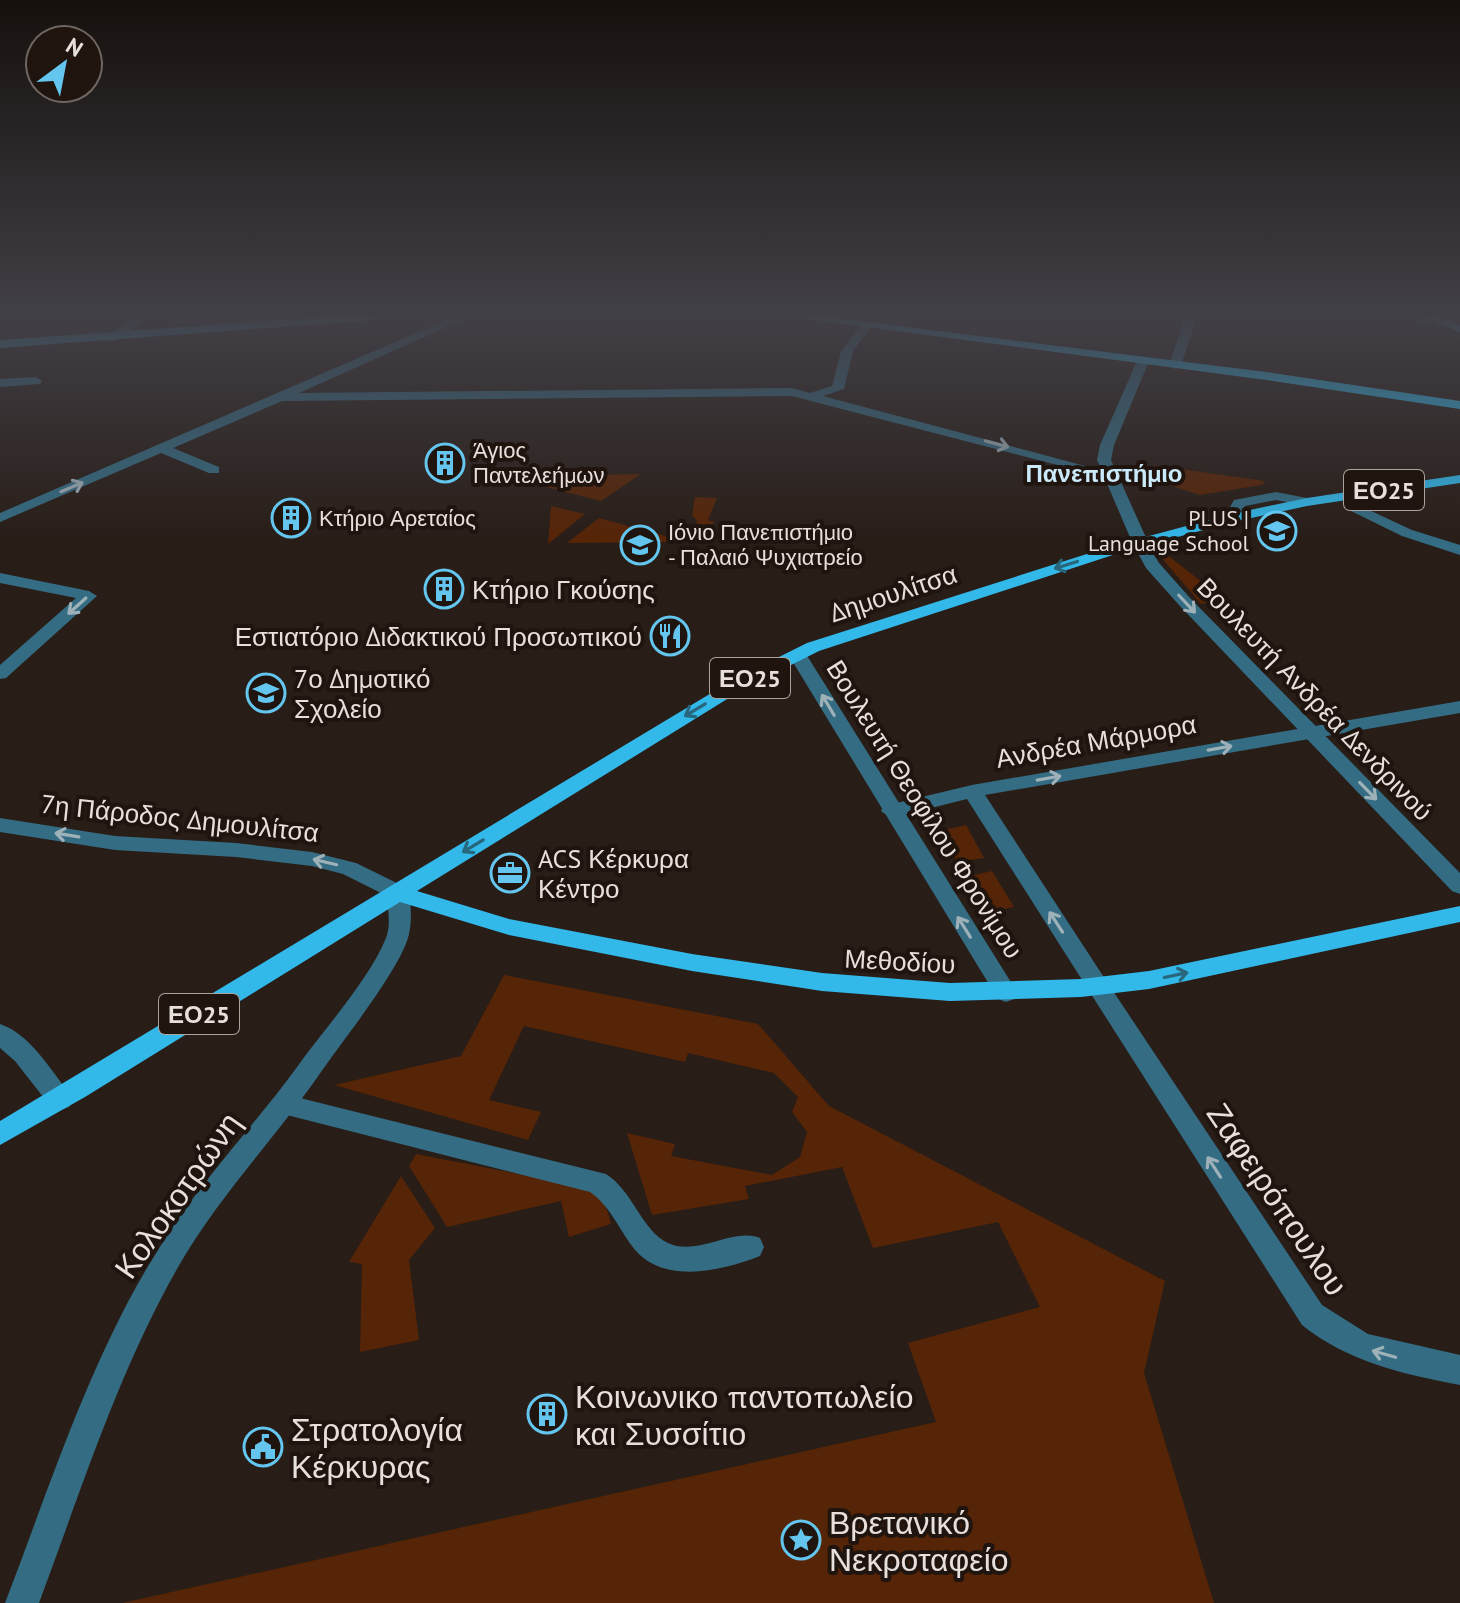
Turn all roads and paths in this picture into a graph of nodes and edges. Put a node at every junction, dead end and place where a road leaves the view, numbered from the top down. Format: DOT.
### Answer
graph roads {
  1 [pos="294,392"];
  2 [pos="821,392"];
  3 [pos="1130,392"];
  4 [pos="1366,392"];
  5 [pos="807,394"];
  6 [pos="282,397"];
  7 [pos="1460,405"];
  8 [pos="161,448"];
  9 [pos="214,470"];
  10 [pos="1108,474"];
  11 [pos="1460,479"];
  12 [pos="1354,507"];
  13 [pos="0,518"];
  14 [pos="1140,542"];
  15 [pos="1460,550"];
  16 [pos="0,578"];
  17 [pos="797,654"];
  18 [pos="0,674"];
  19 [pos="1460,707"];
  20 [pos="1311,732"];
  21 [pos="972,791"];
  22 [pos="891,811"];
  23 [pos="0,825"];
  24 [pos="1460,886"];
  25 [pos="397,892"];
  26 [pos="1460,914"];
  27 [pos="1099,988"];
  28 [pos="1006,993"];
  29 [pos="0,1034"];
  30 [pos="60,1100"];
  31 [pos="284,1105"];
  32 [pos="0,1134"];
  33 [pos="750,1247"];
  34 [pos="1460,1370"];
  35 [pos="22,1603"];
  1 -- 6 [label="street"];
  2 -- 5 [label="street"];
  3 -- 10 [label="street"];
  4 -- 7 [label="main road"];
  5 -- 6 [label="street"];
  5 -- 10 [label="street, one-way"];
  6 -- 8 [label="street"];
  8 -- 9 [label="street"];
  13 -- 8 [label="street, one-way"];
  10 -- 14 [label="street, Βουλευτή Ανδρέα Δενδρινού"];
  11 -- 14 [label="main road, Δημουλίτσα / ΕΟ25"];
  12 -- 15 [label="street"];
  14 -- 17 [label="main road, Δημουλίτσα / ΕΟ25, one-way"];
  14 -- 20 [label="street, Βουλευτή Ανδρέα Δενδρινού, one-way"];
  16 -- 18 [label="street, one-way"];
  22 -- 17 [label="street, Βουλευτή Θεοφίλου Φρονίμου, one-way"];
  17 -- 25 [label="main road, Δημουλίτσα / ΕΟ25, one-way"];
  19 -- 20 [label="street, Ανδρέα Μάρμορα"];
  21 -- 20 [label="street, Ανδρέα Μάρμορα, one-way"];
  20 -- 24 [label="street, Βουλευτή Ανδρέα Δενδρινού, one-way"];
  21 -- 22 [label="street"];
  27 -- 21 [label="street, Ανδρέα Μάρμορα, one-way"];
  28 -- 22 [label="street, Βουλευτή Θεοφίλου Φρονίμου, one-way"];
  25 -- 23 [label="street, 7η Πάροδος Δημουλίτσα, one-way"];
  25 -- 28 [label="main road, Μεθοδίου"];
  25 -- 30 [label="main road, ΕΟ25"];
  25 -- 31 [label="street, Κολοκοτρώνη"];
  27 -- 26 [label="main road, Μεθοδίου, one-way"];
  27 -- 28 [label="main road, Μεθοδίου"];
  34 -- 27 [label="street, Ζαφειρόπουλου, one-way"];
  29 -- 30 [label="street"];
  30 -- 32 [label="main road, ΕΟ25"];
  31 -- 33 [label="street"];
  31 -- 35 [label="street, Κολοκοτρώνη"];
}
